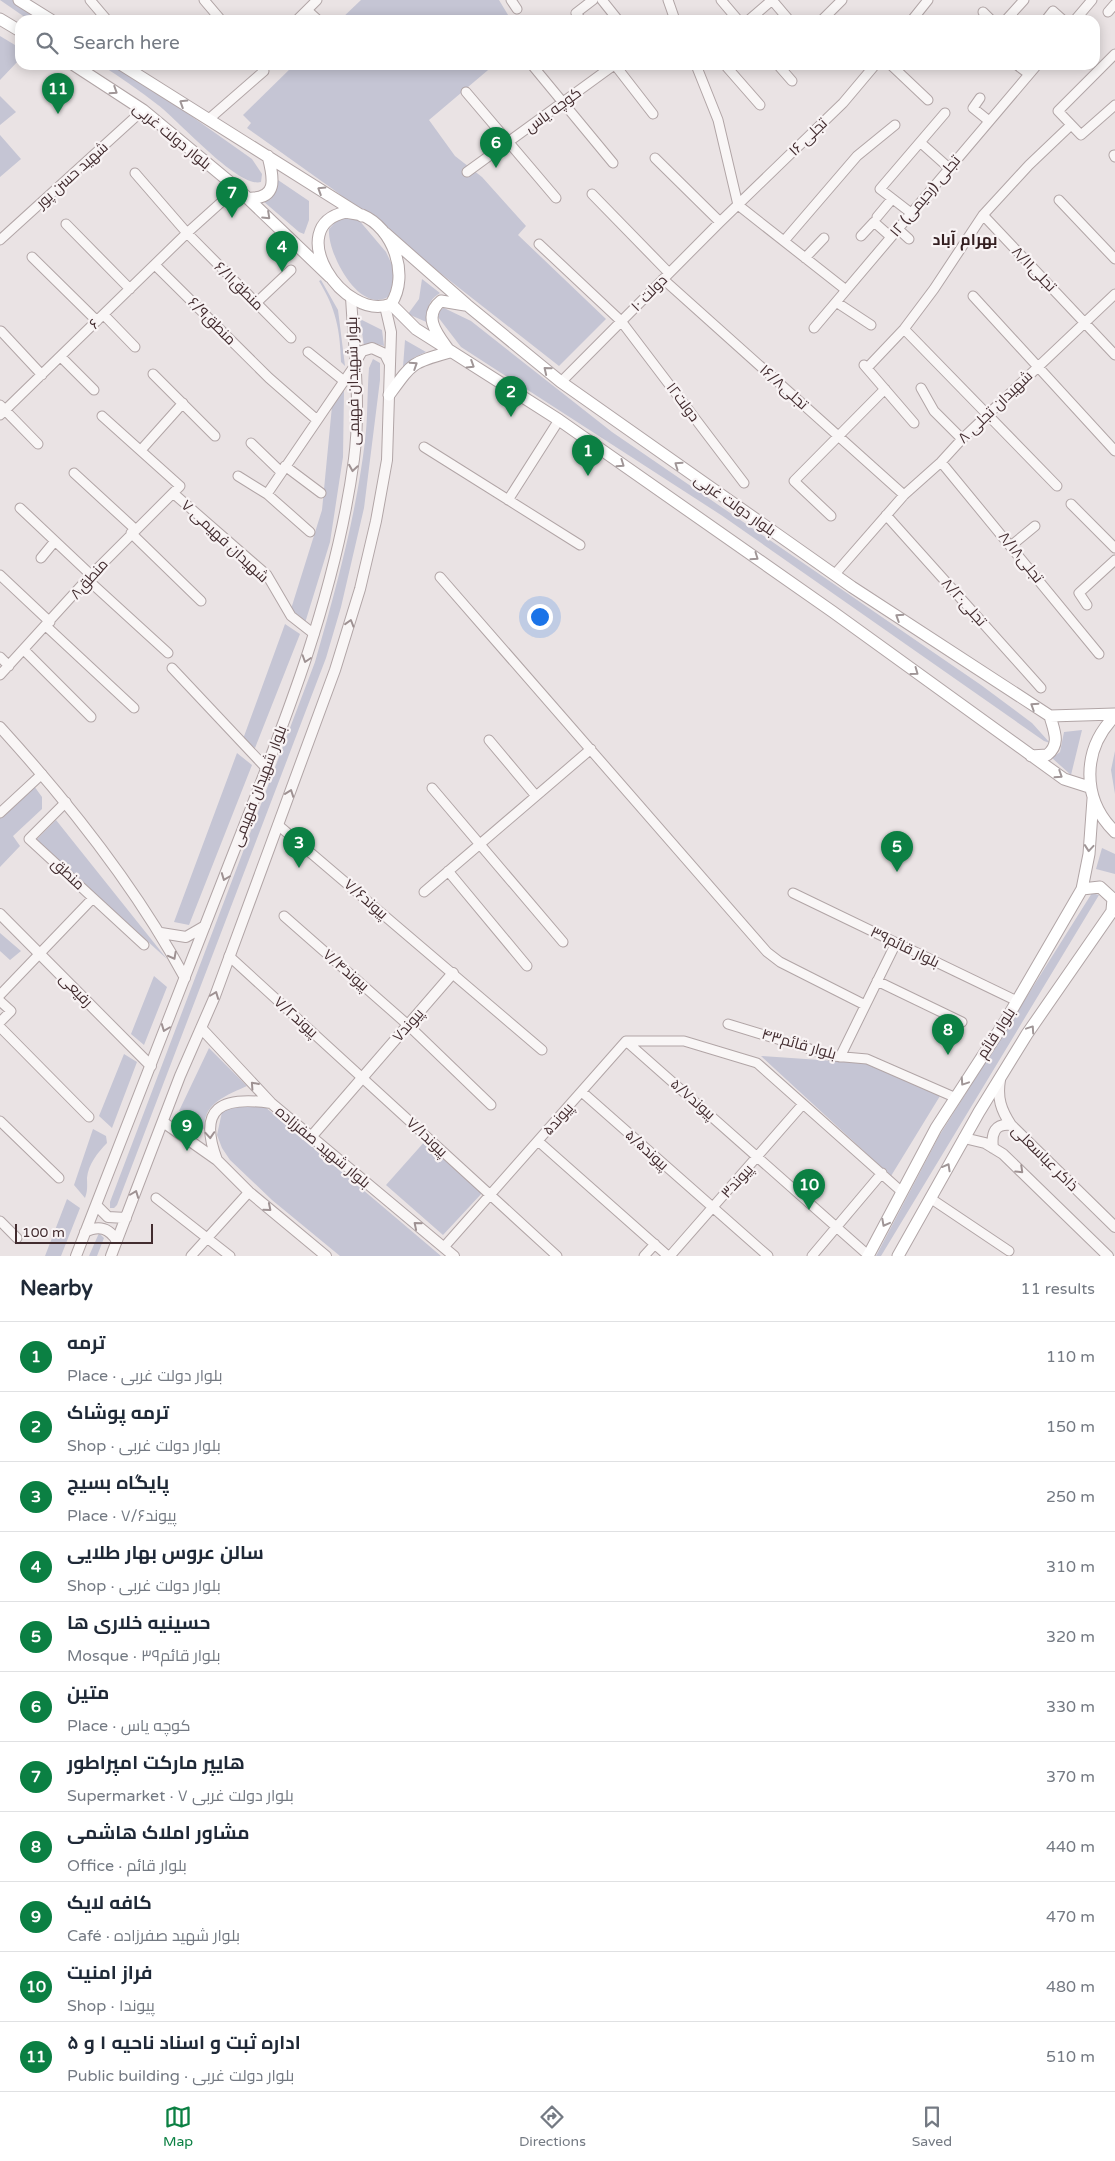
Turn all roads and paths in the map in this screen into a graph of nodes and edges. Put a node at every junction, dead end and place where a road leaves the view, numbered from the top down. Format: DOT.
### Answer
graph roads {
  1 [pos="90,0"];
  2 [pos="204,0"];
  3 [pos="317,0"];
  4 [pos="511,0"];
  5 [pos="593,0"];
  6 [pos="602,0"];
  7 [pos="668,0"];
  8 [pos="720,0"];
  9 [pos="772,0"];
  10 [pos="842,0"];
  11 [pos="928,0"];
  12 [pos="1024,0"];
  13 [pos="1092,0"];
  14 [pos="23,1"];
  15 [pos="1115,4"];
  16 [pos="517,9"];
  17 [pos="308,10"];
  18 [pos="983,12"];
  19 [pos="1108,12"];
  20 [pos="44,15"];
  21 [pos="103,15"];
  22 [pos="217,15"];
  23 [pos="302,15"];
  24 [pos="313,15"];
  25 [pos="580,15"];
  26 [pos="614,15"];
  27 [pos="673,15"];
  28 [pos="734,15"];
  29 [pos="755,15"];
  30 [pos="785,15"];
  31 [pos="827,15"];
  32 [pos="916,15"];
  33 [pos="986,15"];
  34 [pos="1010,15"];
  35 [pos="1079,15"];
  36 [pos="0,19"];
  37 [pos="15,28"];
  38 [pos="1115,54"];
  39 [pos="1100,69"];
  40 [pos="82,70"];
  41 [pos="130,70"];
  42 [pos="259,70"];
  43 [pos="536,70"];
  44 [pos="607,70"];
  45 [pos="618,70"];
  46 [pos="699,70"];
  47 [pos="729,70"];
  48 [pos="782,70"];
  49 [pos="871,70"];
  50 [pos="896,70"];
  51 [pos="1023,70"];
  52 [pos="1032,70"];
  53 [pos="1099,70"];
  54 [pos="1028,74"];
  55 [pos="792,81"];
  56 [pos="466,92"];
  57 [pos="980,98"];
  58 [pos="928,100"];
  59 [pos="562,102"];
  60 [pos="760,105"];
  61 [pos="1115,105"];
  62 [pos="143,110"];
  63 [pos="945,113"];
  64 [pos="653,114"];
  65 [pos="209,120"];
  66 [pos="989,121"];
  67 [pos="895,124"];
  68 [pos="1071,125"];
  69 [pos="508,142"];
  70 [pos="921,143"];
  71 [pos="268,156"];
  72 [pos="655,158"];
  73 [pos="613,163"];
  74 [pos="949,168"];
  75 [pos="467,172"];
  76 [pos="135,173"];
  77 [pos="237,188"];
  78 [pos="592,194"];
  79 [pos="247,198"];
  80 [pos="556,198"];
  81 [pos="892,198"];
  82 [pos="1058,200"];
  83 [pos="738,205"];
  84 [pos="911,213"];
  85 [pos="362,216"];
  86 [pos="983,216"];
  87 [pos="877,217"];
  88 [pos="720,222"];
  89 [pos="66,224"];
  90 [pos="898,229"];
  91 [pos="187,233"];
  92 [pos="385,233"];
  93 [pos="861,236"];
  94 [pos="824,238"];
  95 [pos="891,238"];
  96 [pos="909,239"];
  97 [pos="0,240"];
  98 [pos="784,241"];
  99 [pos="539,244"];
  100 [pos="32,257"];
  101 [pos="805,258"];
  102 [pos="1115,260"];
  103 [pos="155,265"];
  104 [pos="291,270"];
  105 [pos="666,276"];
  106 [pos="330,277"];
  107 [pos="130,289"];
  108 [pos="846,290"];
  109 [pos="1115,294"];
  110 [pos="973,296"];
  111 [pos="351,297"];
  112 [pos="836,302"];
  113 [pos="256,303"];
  114 [pos="388,305"];
  115 [pos="467,305"];
  116 [pos="100,318"];
  117 [pos="621,321"];
  118 [pos="1085,322"];
  119 [pos="871,325"];
  120 [pos="814,328"];
  121 [pos="904,329"];
  122 [pos="1,331"];
  123 [pos="291,338"];
  124 [pos="135,347"];
  125 [pos="308,352"];
  126 [pos="450,352"];
  127 [pos="1115,355"];
  128 [pos="61,357"];
  129 [pos="355,364"];
  130 [pos="391,364"];
  131 [pos="1036,368"];
  132 [pos="153,374"];
  133 [pos="42,375"];
  134 [pos="344,382"];
  135 [pos="561,382"];
  136 [pos="922,388"];
  137 [pos="885,389"];
  138 [pos="94,390"];
  139 [pos="389,395"];
  140 [pos="183,403"];
  141 [pos="2,410"];
  142 [pos="988,414"];
  143 [pos="102,416"];
  144 [pos="317,420"];
  145 [pos="560,420"];
  146 [pos="914,422"];
  147 [pos="215,436"];
  148 [pos="838,436"];
  149 [pos="962,439"];
  150 [pos="251,443"];
  151 [pos="38,444"];
  152 [pos="424,447"];
  153 [pos="141,450"];
  154 [pos="1115,451"];
  155 [pos="942,462"];
  156 [pos="283,469"];
  157 [pos="74,472"];
  158 [pos="238,476"];
  159 [pos="744,483"];
  160 [pos="1057,486"];
  161 [pos="176,489"];
  162 [pos="267,494"];
  163 [pos="321,494"];
  164 [pos="904,495"];
  165 [pos="508,500"];
  166 [pos="1072,504"];
  167 [pos="20,508"];
  168 [pos="886,515"];
  169 [pos="831,516"];
  170 [pos="1035,526"];
  171 [pos="134,532"];
  172 [pos="310,532"];
  173 [pos="55,541"];
  174 [pos="580,545"];
  175 [pos="1012,546"];
  176 [pos="1115,548"];
  177 [pos="41,558"];
  178 [pos="1115,560"];
  179 [pos="835,574"];
  180 [pos="0,575"];
  181 [pos="440,577"];
  182 [pos="90,578"];
  183 [pos="200,601"];
  184 [pos="1087,605"];
  185 [pos="48,624"];
  186 [pos="314,634"];
  187 [pos="24,650"];
  188 [pos="168,654"];
  189 [pos="1099,654"];
  190 [pos="0,657"];
  191 [pos="9,666"];
  192 [pos="172,668"];
  193 [pos="0,675"];
  194 [pos="1041,688"];
  195 [pos="134,708"];
  196 [pos="1115,715"];
  197 [pos="1050,716"];
  198 [pos="91,717"];
  199 [pos="0,727"];
  200 [pos="489,740"];
  201 [pos="592,748"];
  202 [pos="1031,756"];
  203 [pos="267,769"];
  204 [pos="42,774"];
  205 [pos="1090,787"];
  206 [pos="432,788"];
  207 [pos="536,796"];
  208 [pos="1093,799"];
  209 [pos="66,802"];
  210 [pos="0,814"];
  211 [pos="278,825"];
  212 [pos="1115,832"];
  213 [pos="481,843"];
  214 [pos="448,871"];
  215 [pos="1082,889"];
  216 [pos="424,892"];
  217 [pos="793,893"];
  218 [pos="93,898"];
  219 [pos="1114,909"];
  220 [pos="0,914"];
  221 [pos="284,916"];
  222 [pos="205,926"];
  223 [pos="161,933"];
  224 [pos="563,942"];
  225 [pos="896,943"];
  226 [pos="144,945"];
  227 [pos="40,953"];
  228 [pos="230,956"];
  229 [pos="527,966"];
  230 [pos="453,973"];
  231 [pos="185,978"];
  232 [pos="877,981"];
  233 [pos="0,996"];
  234 [pos="1017,1001"];
  235 [pos="0,1002"];
  236 [pos="865,1005"];
  237 [pos="0,1022"];
  238 [pos="962,1022"];
  239 [pos="728,1024"];
  240 [pos="408,1025"];
  241 [pos="0,1027"];
  242 [pos="202,1028"];
  243 [pos="626,1042"];
  244 [pos="542,1050"];
  245 [pos="840,1056"];
  246 [pos="151,1066"];
  247 [pos="363,1077"];
  248 [pos="1000,1078"];
  249 [pos="582,1092"];
  250 [pos="954,1097"];
  251 [pos="270,1103"];
  252 [pos="803,1104"];
  253 [pos="492,1105"];
  254 [pos="89,1117"];
  255 [pos="0,1121"];
  256 [pos="163,1122"];
  257 [pos="1011,1125"];
  258 [pos="311,1136"];
  259 [pos="964,1138"];
  260 [pos="538,1141"];
  261 [pos="993,1148"];
  262 [pos="759,1157"];
  263 [pos="217,1160"];
  264 [pos="882,1173"];
  265 [pos="59,1178"];
  266 [pos="249,1192"];
  267 [pos="902,1192"];
  268 [pos="490,1196"];
  269 [pos="156,1198"];
  270 [pos="930,1198"];
  271 [pos="96,1205"];
  272 [pos="713,1208"];
  273 [pos="126,1218"];
  274 [pos="0,1221"];
  275 [pos="1115,1226"];
  276 [pos="837,1227"];
  277 [pos="86,1232"];
  278 [pos="207,1237"];
  279 [pos="17,1238"];
  280 [pos="117,1241"];
  281 [pos="655,1244"];
  282 [pos="444,1247"];
  283 [pos="1009,1251"];
  284 [pos="76,1256"];
  285 [pos="111,1256"];
  286 [pos="191,1256"];
  287 [pos="230,1256"];
  288 [pos="326,1256"];
  289 [pos="454,1256"];
  290 [pos="557,1256"];
  291 [pos="644,1256"];
  292 [pos="669,1256"];
  293 [pos="768,1256"];
  294 [pos="812,1256"];
  295 [pos="868,1256"];
  296 [pos="898,1256"];
  297 [pos="1108,1256"];
  1 -- 21 [label="street"];
  2 -- 22 [label="street"];
  3 -- 17 [label="street"];
  4 -- 16 [label="street"];
  5 -- 25 [label="street"];
  6 -- 26 [label="street"];
  7 -- 27 [label="street"];
  8 -- 28 [label="street"];
  9 -- 29 [label="street"];
  9 -- 30 [label="street"];
  10 -- 31 [label="street"];
  11 -- 32 [label="street"];
  12 -- 34 [label="street"];
  13 -- 35 [label="street"];
  14 -- 20 [label="main road"];
  15 -- 19 [label="street"];
  17 -- 23 [label="street"];
  17 -- 24 [label="street"];
  18 -- 33 [label="street"];
  36 -- 37 [label="main road"];
  38 -- 39 [label="street"];
  40 -- 62 [label="main road, بلوار دولت غربی, one-way"];
  65 -- 41 [label="main road, بلوار دولت غربی, one-way"];
  42 -- 65 [label="street"];
  43 -- 59 [label="street"];
  44 -- 59 [label="street, کوچه یاس"];
  45 -- 64 [label="street"];
  46 -- 83 [label="street"];
  47 -- 60 [label="street"];
  48 -- 55 [label="street"];
  49 -- 83 [label="street, ۱۶ تجلی"];
  50 -- 58 [label="street"];
  51 -- 54 [label="street"];
  52 -- 54 [label="street, ۱۲ تجلی (رحیمی)"];
  53 -- 68 [label="street"];
  54 -- 66 [label="street, ۱۲ تجلی (رحیمی)"];
  56 -- 69 [label="street"];
  57 -- 66 [label="street"];
  59 -- 69 [label="street, کوچه یاس"];
  59 -- 73 [label="street"];
  61 -- 68 [label="street"];
  62 -- 77 [label="main road, بلوار دولت غربی"];
  62 -- 97 [label="street, شهید حسن پور"];
  63 -- 70 [label="street"];
  65 -- 71 [label="main road, بلوار دولت غربی"];
  66 -- 74 [label="street, ۱۲ تجلی (رحیمی)"];
  67 -- 98 [label="street"];
  68 -- 86 [label="street"];
  69 -- 75 [label="street, کوچه یاس"];
  69 -- 80 [label="street"];
  70 -- 74 [label="street"];
  70 -- 81 [label="street"];
  71 -- 79 [label="main road"];
  85 -- 71 [label="main road, بلوار دولت غربی, one-way"];
  72 -- 88 [label="street"];
  74 -- 84 [label="street, ۱۲ تجلی (رحیمی)"];
  76 -- 91 [label="street, منطق۶/۱۱"];
  77 -- 79 [label="main road, بلوار دولت غربی"];
  77 -- 91 [label="street, ۶"];
  78 -- 105 [label="street, تجلی۱۶/۸"];
  79 -- 106 [label="main road, بلوار دولت غربی, one-way"];
  81 -- 84 [label="street"];
  81 -- 87 [label="street"];
  82 -- 102 [label="street"];
  83 -- 88 [label="street, ۱۰ دولت"];
  83 -- 98 [label="street"];
  84 -- 90 [label="street, ۱۲ تجلی (رحیمی)"];
  85 -- 92 [label="main road"];
  85 -- 106 [label="main road"];
  86 -- 118 [label="street, تجلی۸/۱۱"];
  86 -- 121 [label="street"];
  88 -- 105 [label="street, ۱۰ دولت"];
  89 -- 107 [label="street"];
  90 -- 95 [label="street, ۱۲ تجلی (رحیمی)"];
  90 -- 96 [label="street"];
  91 -- 103 [label="street, ۶"];
  91 -- 113 [label="street, منطق۶/۱۱"];
  92 -- 114 [label="main road"];
  92 -- 115 [label="main road, بلوار دولت غربی"];
  93 -- 95 [label="street"];
  94 -- 101 [label="street"];
  95 -- 108 [label="street, ۱۲ تجلی (رحیمی)"];
  98 -- 101 [label="street"];
  99 -- 117 [label="street, ۱۲دولت"];
  100 -- 116 [label="street"];
  101 -- 108 [label="street"];
  103 -- 107 [label="street, ۶"];
  103 -- 144 [label="street, منطق۶/۹"];
  104 -- 113 [label="street"];
  105 -- 117 [label="street, ۱۰ دولت"];
  105 -- 148 [label="street, تجلی۱۶/۸"];
  106 -- 111 [label="main road"];
  107 -- 116 [label="street, ۶"];
  108 -- 112 [label="street, ۱۲ تجلی (رحیمی)"];
  109 -- 118 [label="street, شهیدان تجلی ۸"];
  110 -- 131 [label="street"];
  111 -- 114 [label="main road"];
  111 -- 129 [label="street, بلوار شهیدان فهیمی"];
  112 -- 119 [label="street"];
  112 -- 120 [label="street, ۱۲ تجلی (رحیمی)"];
  113 -- 123 [label="street, منطق۶/۱۱"];
  114 -- 126 [label="main road, بلوار دولت غربی"];
  114 -- 130 [label="street, بلوار شهیدان فهیمی"];
  115 -- 126 [label="main road"];
  135 -- 115 [label="main road, بلوار دولت غربی, one-way"];
  116 -- 124 [label="street"];
  116 -- 128 [label="street, ۶"];
  117 -- 135 [label="street, ۱۰ دولت"];
  117 -- 159 [label="street, ۱۲دولت"];
  118 -- 127 [label="street, تجلی۸/۱۱"];
  118 -- 131 [label="street, شهیدان تجلی ۸"];
  121 -- 137 [label="street"];
  121 -- 142 [label="street"];
  122 -- 133 [label="street"];
  125 -- 134 [label="street"];
  139 -- 126 [label="main road, one-way"];
  126 -- 145 [label="main road, بلوار دولت غربی, one-way"];
  128 -- 133 [label="street, ۶"];
  128 -- 138 [label="street"];
  129 -- 130 [label="street"];
  129 -- 134 [label="street"];
  129 -- 186 [label="street, بلوار شهیدان فهیمی, one-way"];
  130 -- 139 [label="street, بلوار شهیدان فهیمی"];
  131 -- 142 [label="street, شهیدان تجلی ۸"];
  131 -- 154 [label="street"];
  132 -- 140 [label="street"];
  133 -- 141 [label="street, ۶"];
  134 -- 144 [label="street"];
  179 -- 135 [label="main road, بلوار دولت غربی, one-way"];
  136 -- 149 [label="street"];
  137 -- 146 [label="street"];
  137 -- 148 [label="street"];
  211 -- 139 [label="street, بلوار شهیدان فهیمی, one-way"];
  140 -- 147 [label="street"];
  140 -- 153 [label="street"];
  141 -- 151 [label="street"];
  142 -- 149 [label="street, شهیدان تجلی ۸"];
  142 -- 160 [label="street"];
  143 -- 153 [label="street, شهیدان فهیمی ۷"];
  144 -- 156 [label="street"];
  145 -- 165 [label="street"];
  145 -- 202 [label="main road, بلوار دولت غربی, one-way"];
  148 -- 164 [label="street, تجلی۱۶/۸"];
  148 -- 169 [label="street"];
  149 -- 155 [label="street, شهیدان تجلی ۸"];
  150 -- 156 [label="street"];
  152 -- 165 [label="street"];
  153 -- 161 [label="street, شهیدان فهیمی ۷"];
  155 -- 164 [label="street, شهیدان تجلی ۸"];
  155 -- 175 [label="street, تجلی۸/۱۸"];
  156 -- 162 [label="street"];
  156 -- 163 [label="street"];
  157 -- 171 [label="street"];
  158 -- 162 [label="street"];
  161 -- 171 [label="street, منطق۸"];
  161 -- 186 [label="street, شهیدان فهیمی ۷"];
  162 -- 172 [label="street"];
  164 -- 168 [label="street, شهیدان تجلی ۸"];
  165 -- 174 [label="street"];
  166 -- 176 [label="street"];
  167 -- 173 [label="street"];
  168 -- 179 [label="street, شهیدان تجلی ۸"];
  168 -- 194 [label="street, تجلی۸/۲۰"];
  170 -- 175 [label="street"];
  171 -- 182 [label="street, منطق۸"];
  171 -- 183 [label="street"];
  173 -- 177 [label="street"];
  173 -- 182 [label="street"];
  175 -- 189 [label="street, تجلی۸/۱۸"];
  178 -- 184 [label="street"];
  197 -- 179 [label="main road, بلوار دولت غربی, one-way"];
  180 -- 185 [label="street"];
  181 -- 201 [label="street"];
  182 -- 185 [label="street, منطق۸"];
  182 -- 188 [label="street"];
  185 -- 187 [label="street, منطق۸"];
  185 -- 195 [label="street"];
  186 -- 203 [label="street, بلوار شهیدان فهیمی, one-way"];
  187 -- 191 [label="street, منطق۸"];
  187 -- 198 [label="street"];
  190 -- 191 [label="street"];
  191 -- 193 [label="street, منطق۸"];
  192 -- 203 [label="street"];
  196 -- 197 [label="main road"];
  196 -- 205 [label="main road"];
  197 -- 202 [label="main road"];
  199 -- 204 [label="street"];
  200 -- 207 [label="street"];
  201 -- 207 [label="street"];
  201 -- 236 [label="street"];
  202 -- 205 [label="main road, بلوار دولت غربی, one-way"];
  203 -- 222 [label="street, بلوار شهیدان فهیمی, one-way"];
  204 -- 209 [label="street"];
  204 -- 210 [label="street"];
  205 -- 208 [label="main road"];
  206 -- 213 [label="street"];
  207 -- 213 [label="street"];
  208 -- 212 [label="main road"];
  208 -- 215 [label="main road, بلوار قائم, one-way"];
  209 -- 218 [label="street, منطق"];
  209 -- 223 [label="street"];
  211 -- 228 [label="street, بلوار شهیدان فهیمی"];
  211 -- 230 [label="street, پیوند۷/۶"];
  213 -- 214 [label="street"];
  213 -- 224 [label="street"];
  214 -- 216 [label="street"];
  214 -- 229 [label="street"];
  215 -- 219 [label="main road"];
  215 -- 234 [label="main road, بلوار قائم"];
  217 -- 225 [label="street, بلوار قائم۳۹"];
  218 -- 226 [label="street, منطق"];
  218 -- 227 [label="street"];
  248 -- 219 [label="main road, بلوار قائم, one-way"];
  220 -- 227 [label="street, رفیعی"];
  221 -- 240 [label="street, پیوند۷/۴"];
  222 -- 223 [label="street"];
  222 -- 231 [label="street, بلوار شهیدان فهیمی"];
  223 -- 231 [label="street, one-way"];
  225 -- 232 [label="street"];
  225 -- 234 [label="street, بلوار قائم۳۹"];
  227 -- 233 [label="street"];
  227 -- 246 [label="street, رفیعی"];
  242 -- 228 [label="street, بلوار شهیدان فهیمی, one-way"];
  228 -- 247 [label="street, پیوند۷/۲"];
  230 -- 240 [label="street, پیوند۷"];
  230 -- 244 [label="street, پیوند۷/۶"];
  231 -- 246 [label="street, بلوار شهیدان فهیمی, one-way"];
  232 -- 236 [label="street"];
  232 -- 238 [label="street"];
  234 -- 250 [label="main road, بلوار قائم, one-way"];
  235 -- 237 [label="street"];
  236 -- 245 [label="street"];
  239 -- 245 [label="street, بلوار قائم۴۳"];
  240 -- 247 [label="street, پیوند۷"];
  240 -- 253 [label="street, پیوند۷/۴"];
  241 -- 254 [label="street"];
  251 -- 242 [label="street, بلوار شهید صفرزاده, one-way"];
  242 -- 256 [label="street, بلوار شهیدان فهیمی"];
  243 -- 249 [label="street, پیوند۵"];
  243 -- 252 [label="street"];
  243 -- 262 [label="street, پیوند۵/۷"];
  245 -- 250 [label="street, بلوار قائم۴۳"];
  246 -- 271 [label="street, بلوار شهیدان فهیمی"];
  247 -- 258 [label="street, پیوند۷"];
  247 -- 268 [label="street, پیوند۷/۱"];
  248 -- 257 [label="street, ذاکر عباسعلی"];
  248 -- 259 [label="main road, بلوار قائم"];
  249 -- 260 [label="street, پیوند۵"];
  249 -- 272 [label="street, پیوند۵/۵"];
  250 -- 267 [label="main road, بلوار قائم"];
  251 -- 258 [label="street, بلوار شهید صفرزاده"];
  251 -- 263 [label="street, one-way"];
  252 -- 262 [label="street, پیوند۳"];
  252 -- 264 [label="street"];
  255 -- 265 [label="street"];
  256 -- 263 [label="street"];
  273 -- 256 [label="street, بلوار شهیدان فهیمی, one-way"];
  257 -- 261 [label="street"];
  257 -- 275 [label="street, ذاکر عباسعلی"];
  282 -- 258 [label="street, بلوار شهید صفرزاده, one-way"];
  259 -- 261 [label="street, ذاکر عباسعلی"];
  270 -- 259 [label="main road, بلوار قائم, one-way"];
  260 -- 268 [label="street, پیوند۵"];
  260 -- 281 [label="street"];
  261 -- 297 [label="street, ذاکر عباسعلی, one-way"];
  262 -- 272 [label="street, پیوند۳"];
  262 -- 276 [label="street, پیوند۵/۷"];
  263 -- 266 [label="street"];
  264 -- 267 [label="street"];
  264 -- 276 [label="street"];
  266 -- 278 [label="street"];
  266 -- 288 [label="street, one-way"];
  267 -- 295 [label="main road, بلوار قائم, one-way"];
  268 -- 282 [label="street, پیوند۵"];
  268 -- 290 [label="street, پیوند۷/۱"];
  269 -- 278 [label="street"];
  270 -- 283 [label="street"];
  270 -- 296 [label="main road, بلوار قائم"];
  271 -- 273 [label="street"];
  271 -- 277 [label="street, بلوار شهیدان فهیمی"];
  272 -- 292 [label="street, پیوند۳"];
  272 -- 293 [label="street, پیوند۵/۵"];
  273 -- 280 [label="street, بلوار شهیدان فهیمی"];
  274 -- 279 [label="street"];
  276 -- 294 [label="street"];
  276 -- 295 [label="street, پیوند۵/۷"];
  277 -- 280 [label="street"];
  277 -- 284 [label="street, بلوار شهیدان فهیمی"];
  278 -- 286 [label="street"];
  278 -- 287 [label="street"];
  280 -- 285 [label="street, بلوار شهیدان فهیمی"];
  281 -- 291 [label="street"];
  281 -- 292 [label="street"];
  282 -- 289 [label="street, بلوار شهید صفرزاده"];
}
